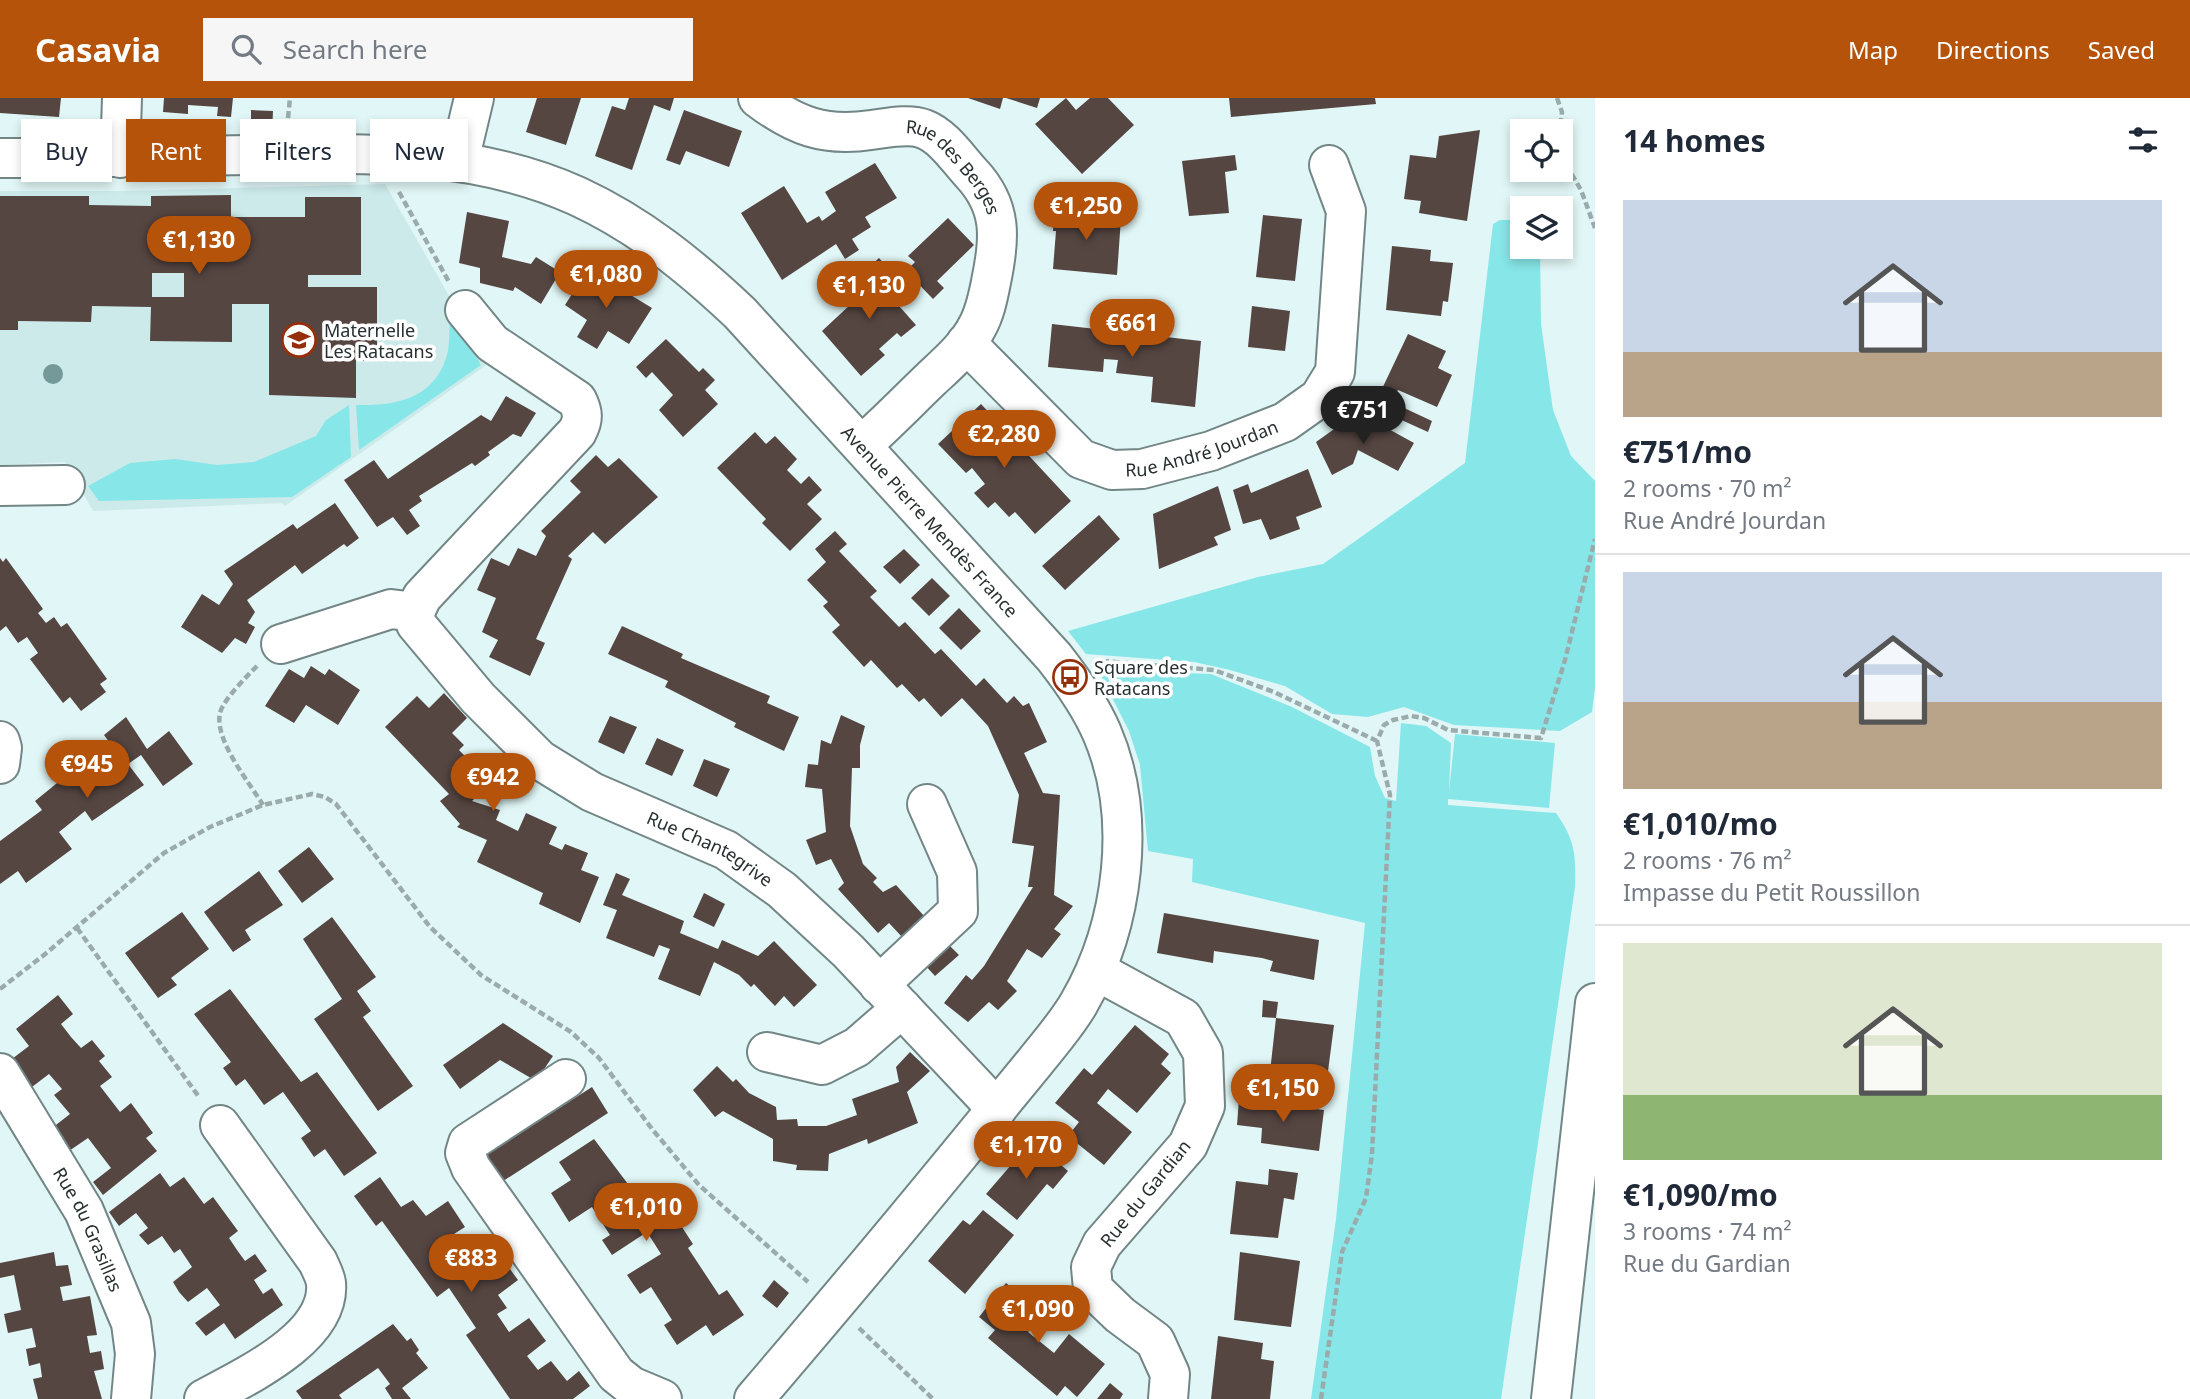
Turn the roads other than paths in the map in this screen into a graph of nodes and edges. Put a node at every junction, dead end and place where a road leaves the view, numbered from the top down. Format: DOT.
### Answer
graph roads {
  1 [pos="122,98"];
  2 [pos="474,98"];
  3 [pos="758,98"];
  4 [pos="468,123"];
  5 [pos="370,154"];
  6 [pos="0,158"];
  7 [pos="120,158"];
  8 [pos="468,163"];
  9 [pos="1329,164"];
  10 [pos="465,310"];
  11 [pos="966,342"];
  12 [pos="862,445"];
  13 [pos="65,485"];
  14 [pos="0,486"];
  15 [pos="415,612"];
  16 [pos="281,644"];
  17 [pos="0,741"];
  18 [pos="0,764"];
  19 [pos="927,804"];
  20 [pos="1097,971"];
  21 [pos="890,997"];
  22 [pos="1595,1003"];
  23 [pos="767,1052"];
  24 [pos="0,1073"];
  25 [pos="566,1079"];
  26 [pos="997,1109"];
  27 [pos="220,1125"];
  28 [pos="131,1399"];
  29 [pos="204,1399"];
  30 [pos="662,1399"];
  31 [pos="754,1399"];
  32 [pos="1168,1399"];
  33 [pos="1551,1399"];
  1 -- 7 [label="street"];
  2 -- 4 [label="street"];
  3 -- 11 [label="street, Rue des Berges"];
  5 -- 7 [label="street, Avenue Pierre Mendès France"];
  6 -- 7 [label="street, Avenue Pierre Mendès France"];
  8 -- 12 [label="street, Avenue Pierre Mendès France"];
  9 -- 11 [label="street, Rue André Jourdan"];
  10 -- 15 [label="street"];
  11 -- 12 [label="street, Rue des Berges"];
  12 -- 20 [label="street, Avenue Pierre Mendès France"];
  13 -- 14 [label="street"];
  15 -- 16 [label="street"];
  15 -- 21 [label="street, Rue Chantegrive"];
  17 -- 18 [label="street"];
  19 -- 21 [label="street"];
  20 -- 26 [label="street, Avenue Pierre Mendès France"];
  20 -- 32 [label="street, Rue du Gardian"];
  21 -- 23 [label="street"];
  21 -- 26 [label="street, Rue Chantegrive"];
  22 -- 33 [label="street"];
  24 -- 28 [label="street, Rue du Grasillas"];
  25 -- 30 [label="street"];
  26 -- 31 [label="street, Avenue Pierre Mendès France"];
  27 -- 29 [label="street"];
}
